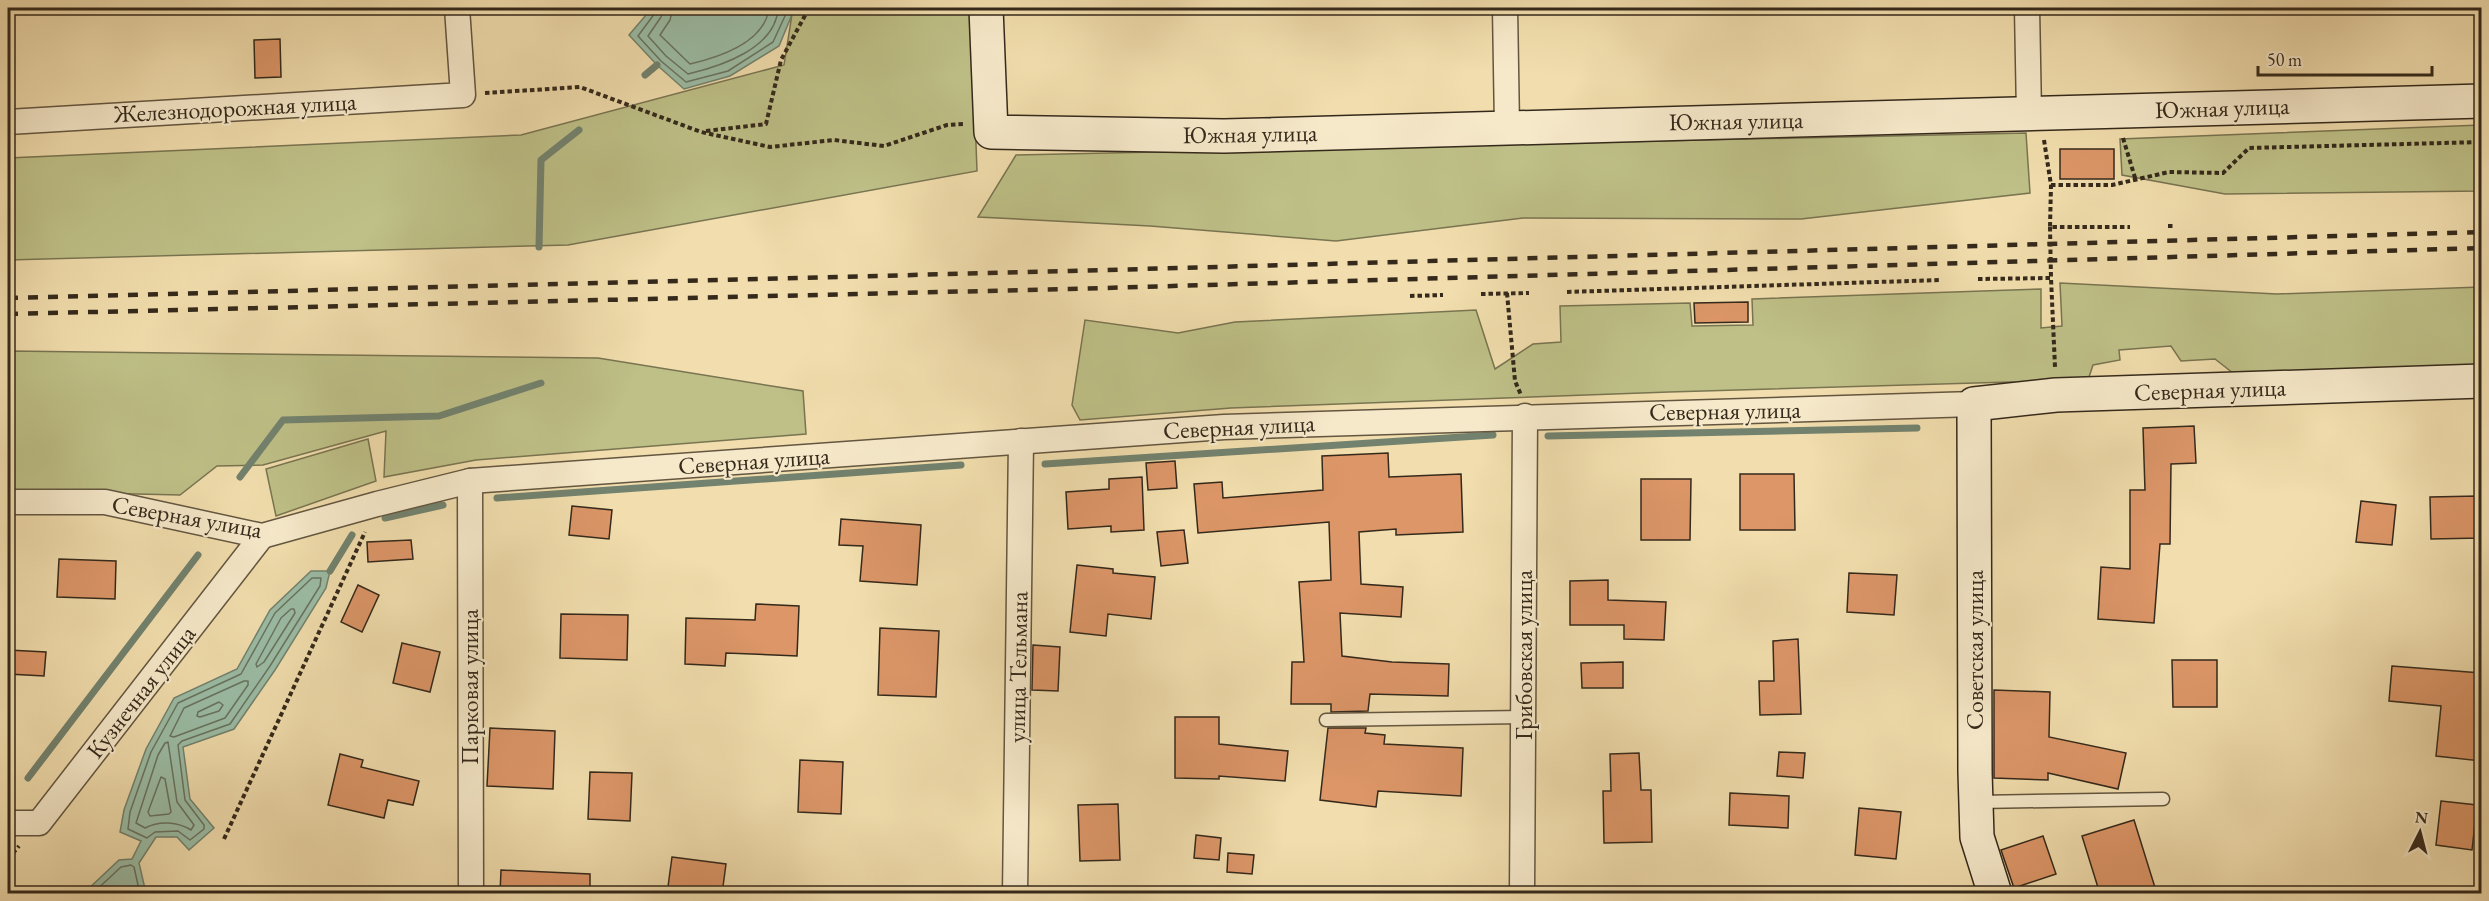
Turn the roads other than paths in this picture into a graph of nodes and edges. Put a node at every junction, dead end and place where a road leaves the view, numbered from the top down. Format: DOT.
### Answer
graph roads {
  1 [pos="457,8"];
  2 [pos="986,8"];
  3 [pos="1505,8"];
  4 [pos="2028,8"];
  5 [pos="2481,101"];
  6 [pos="2029,114"];
  7 [pos="8,122"];
  8 [pos="1507,127"];
  9 [pos="2481,381"];
  10 [pos="1974,404"];
  11 [pos="1525,416"];
  12 [pos="1021,441"];
  13 [pos="470,481"];
  14 [pos="8,502"];
  15 [pos="262,536"];
  16 [pos="1523,717"];
  17 [pos="1326,720"];
  18 [pos="2163,799"];
  19 [pos="1976,802"];
  20 [pos="8,823"];
  21 [pos="471,894"];
  22 [pos="1015,894"];
  23 [pos="1522,894"];
  24 [pos="1995,894"];
  1 -- 7 [label="street, Железнодорожная улица"];
  2 -- 8 [label="street, Южная улица"];
  3 -- 8 [label="street"];
  4 -- 6 [label="street"];
  5 -- 6 [label="street, Южная улица"];
  6 -- 8 [label="street, Южная улица"];
  9 -- 10 [label="street, Северная улица"];
  10 -- 11 [label="street, Северная улица"];
  10 -- 19 [label="street, Советская улица"];
  11 -- 12 [label="street, Северная улица"];
  11 -- 16 [label="street, Грибовская улица"];
  12 -- 13 [label="street, Северная улица"];
  12 -- 22 [label="street, улица Тельмана"];
  13 -- 15 [label="street, Северная улица"];
  13 -- 21 [label="street, Парковая улица"];
  14 -- 15 [label="street, Северная улица"];
  15 -- 20 [label="street, Кузнечная улица"];
  16 -- 17 [label="lane"];
  16 -- 23 [label="street, Грибовская улица"];
  18 -- 19 [label="lane"];
  19 -- 24 [label="street, Советская улица"];
}
